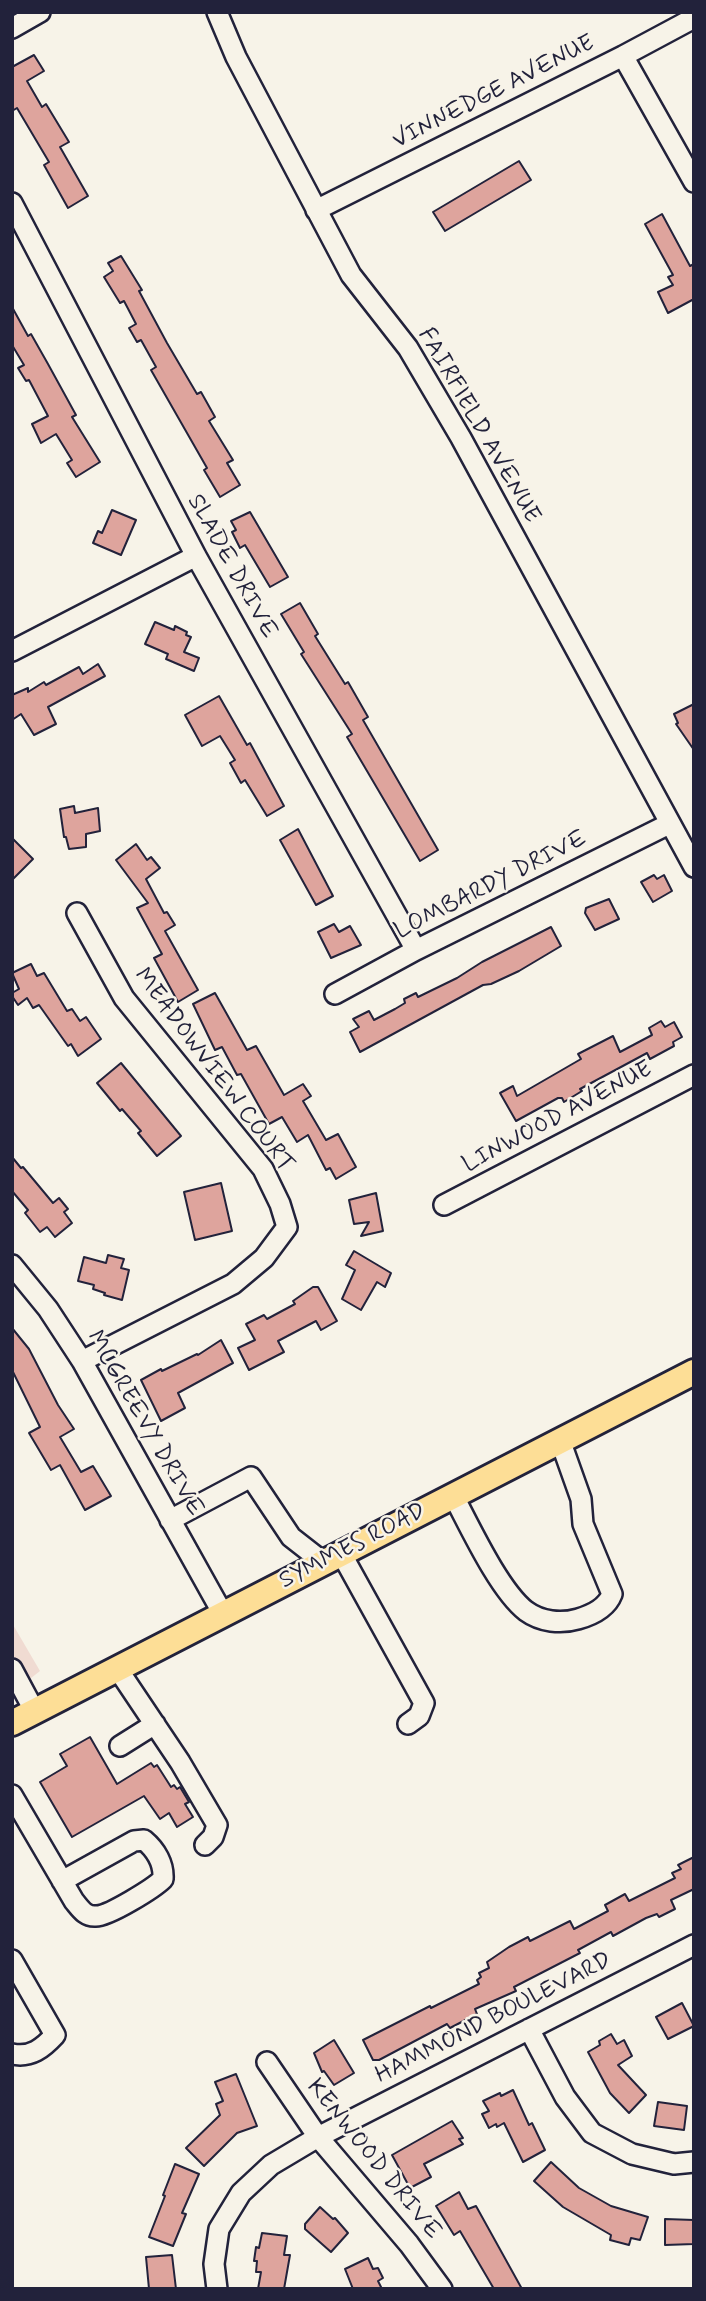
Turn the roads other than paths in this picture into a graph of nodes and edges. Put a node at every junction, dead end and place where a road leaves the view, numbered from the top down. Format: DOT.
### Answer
graph roads {
  1 [pos="40,12"];
  2 [pos="217,12"];
  3 [pos="694,18"];
  4 [pos="12,28"];
  5 [pos="623,56"];
  6 [pos="694,182"];
  7 [pos="12,203"];
  8 [pos="316,210"];
  9 [pos="196,556"];
  10 [pos="12,651"];
  11 [pos="669,824"];
  12 [pos="694,867"];
  13 [pos="77,913"];
  14 [pos="416,950"];
  15 [pos="335,994"];
  16 [pos="694,1075"];
  17 [pos="444,1205"];
  18 [pos="12,1265"];
  19 [pos="82,1361"];
  20 [pos="694,1372"];
  21 [pos="561,1440"];
  22 [pos="453,1495"];
  23 [pos="170,1520"];
  24 [pos="332,1557"];
  25 [pos="223,1614"];
  26 [pos="117,1668"];
  27 [pos="12,1669"];
  28 [pos="35,1712"];
  29 [pos="12,1723"];
  30 [pos="155,1724"];
  31 [pos="408,1724"];
  32 [pos="120,1746"];
  33 [pos="12,1795"];
  34 [pos="205,1845"];
  35 [pos="62,1881"];
  36 [pos="694,1945"];
  37 [pos="12,1960"];
  38 [pos="529,2029"];
  39 [pos="12,2054"];
  40 [pos="267,2062"];
  41 [pos="318,2137"];
  42 [pos="694,2162"];
  43 [pos="217,2289"];
  44 [pos="442,2289"];
  1 -- 4 [label="street"];
  2 -- 8 [label="street, FAIRFIELD AVENUE"];
  3 -- 5 [label="street, VINNEDGE AVENUE"];
  5 -- 6 [label="street"];
  5 -- 8 [label="street, VINNEDGE AVENUE"];
  7 -- 9 [label="street, SLADE DRIVE"];
  8 -- 11 [label="street, FAIRFIELD AVENUE"];
  9 -- 10 [label="street"];
  9 -- 14 [label="street, SLADE DRIVE"];
  11 -- 12 [label="street, FAIRFIELD AVENUE"];
  11 -- 14 [label="street, LOMBARDY DRIVE"];
  13 -- 19 [label="street, MEADOWVIEW COURT"];
  14 -- 15 [label="street, LOMBARDY DRIVE"];
  16 -- 17 [label="street, LINWOOD AVENUE"];
  18 -- 19 [label="street, MCGREEVY DRIVE"];
  19 -- 23 [label="street, MCGREEVY DRIVE"];
  20 -- 21 [label="main road, SYMMES ROAD"];
  21 -- 22 [label="main road, SYMMES ROAD"];
  21 -- 22 [label="street"];
  22 -- 24 [label="main road, SYMMES ROAD"];
  23 -- 24 [label="street"];
  23 -- 25 [label="street, MCGREEVY DRIVE"];
  24 -- 25 [label="main road, SYMMES ROAD"];
  24 -- 31 [label="street"];
  25 -- 26 [label="main road, SYMMES ROAD"];
  26 -- 28 [label="main road, SYMMES ROAD"];
  26 -- 30 [label="street"];
  27 -- 28 [label="street"];
  28 -- 29 [label="main road, SYMMES ROAD"];
  30 -- 32 [label="street"];
  30 -- 34 [label="street"];
  33 -- 35 [label="street"];
  35 -- 35 [label="street"];
  36 -- 38 [label="street, HAMMOND BOULEVARD"];
  37 -- 39 [label="street"];
  38 -- 41 [label="street, HAMMOND BOULEVARD"];
  38 -- 42 [label="street"];
  40 -- 41 [label="street, KENWOOD DRIVE"];
  41 -- 43 [label="street, HAMMOND BOULEVARD"];
  41 -- 44 [label="street, KENWOOD DRIVE"];
}
